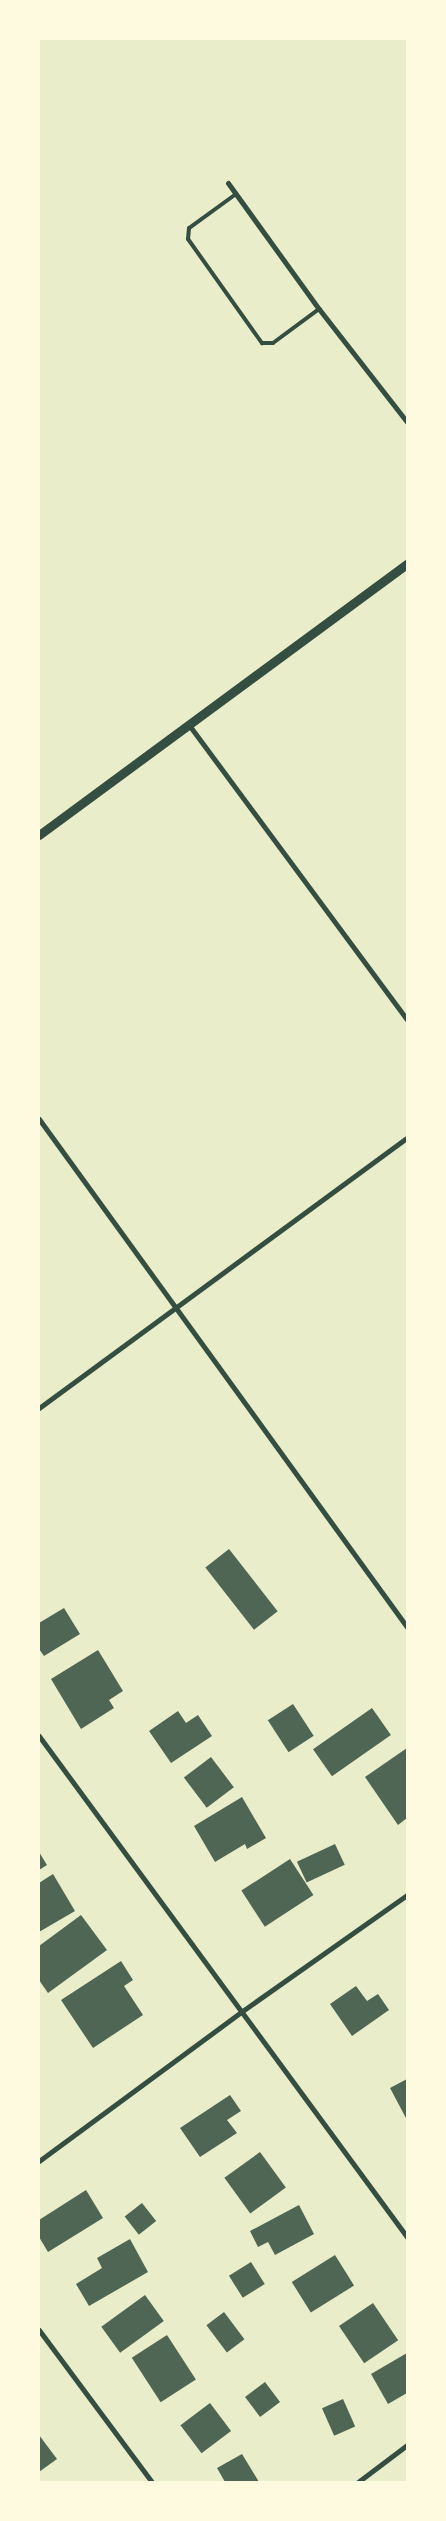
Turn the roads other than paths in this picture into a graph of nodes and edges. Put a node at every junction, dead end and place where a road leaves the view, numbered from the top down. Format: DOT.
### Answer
graph roads {
  1 [pos="228,183"];
  2 [pos="236,194"];
  3 [pos="319,309"];
  4 [pos="407,422"];
  5 [pos="407,564"];
  6 [pos="190,725"];
  7 [pos="39,835"];
  8 [pos="407,1020"];
  9 [pos="39,1119"];
  10 [pos="407,1138"];
  11 [pos="174,1308"];
  12 [pos="39,1408"];
  13 [pos="407,1627"];
  14 [pos="39,1736"];
  15 [pos="407,1895"];
  16 [pos="241,2012"];
  17 [pos="39,2161"];
  18 [pos="407,2237"];
  19 [pos="39,2330"];
  20 [pos="407,2445"];
  21 [pos="152,2482"];
  22 [pos="358,2482"];
  1 -- 2 [label="street"];
  2 -- 3 [label="street"];
  2 -- 3 [label="lane"];
  3 -- 4 [label="street"];
  5 -- 6 [label="street"];
  6 -- 7 [label="street"];
  6 -- 8 [label="street"];
  9 -- 11 [label="street"];
  10 -- 11 [label="street"];
  11 -- 12 [label="street"];
  11 -- 13 [label="street"];
  14 -- 16 [label="street"];
  15 -- 16 [label="street"];
  16 -- 17 [label="street"];
  16 -- 18 [label="street"];
  19 -- 21 [label="street"];
  20 -- 22 [label="street"];
}
